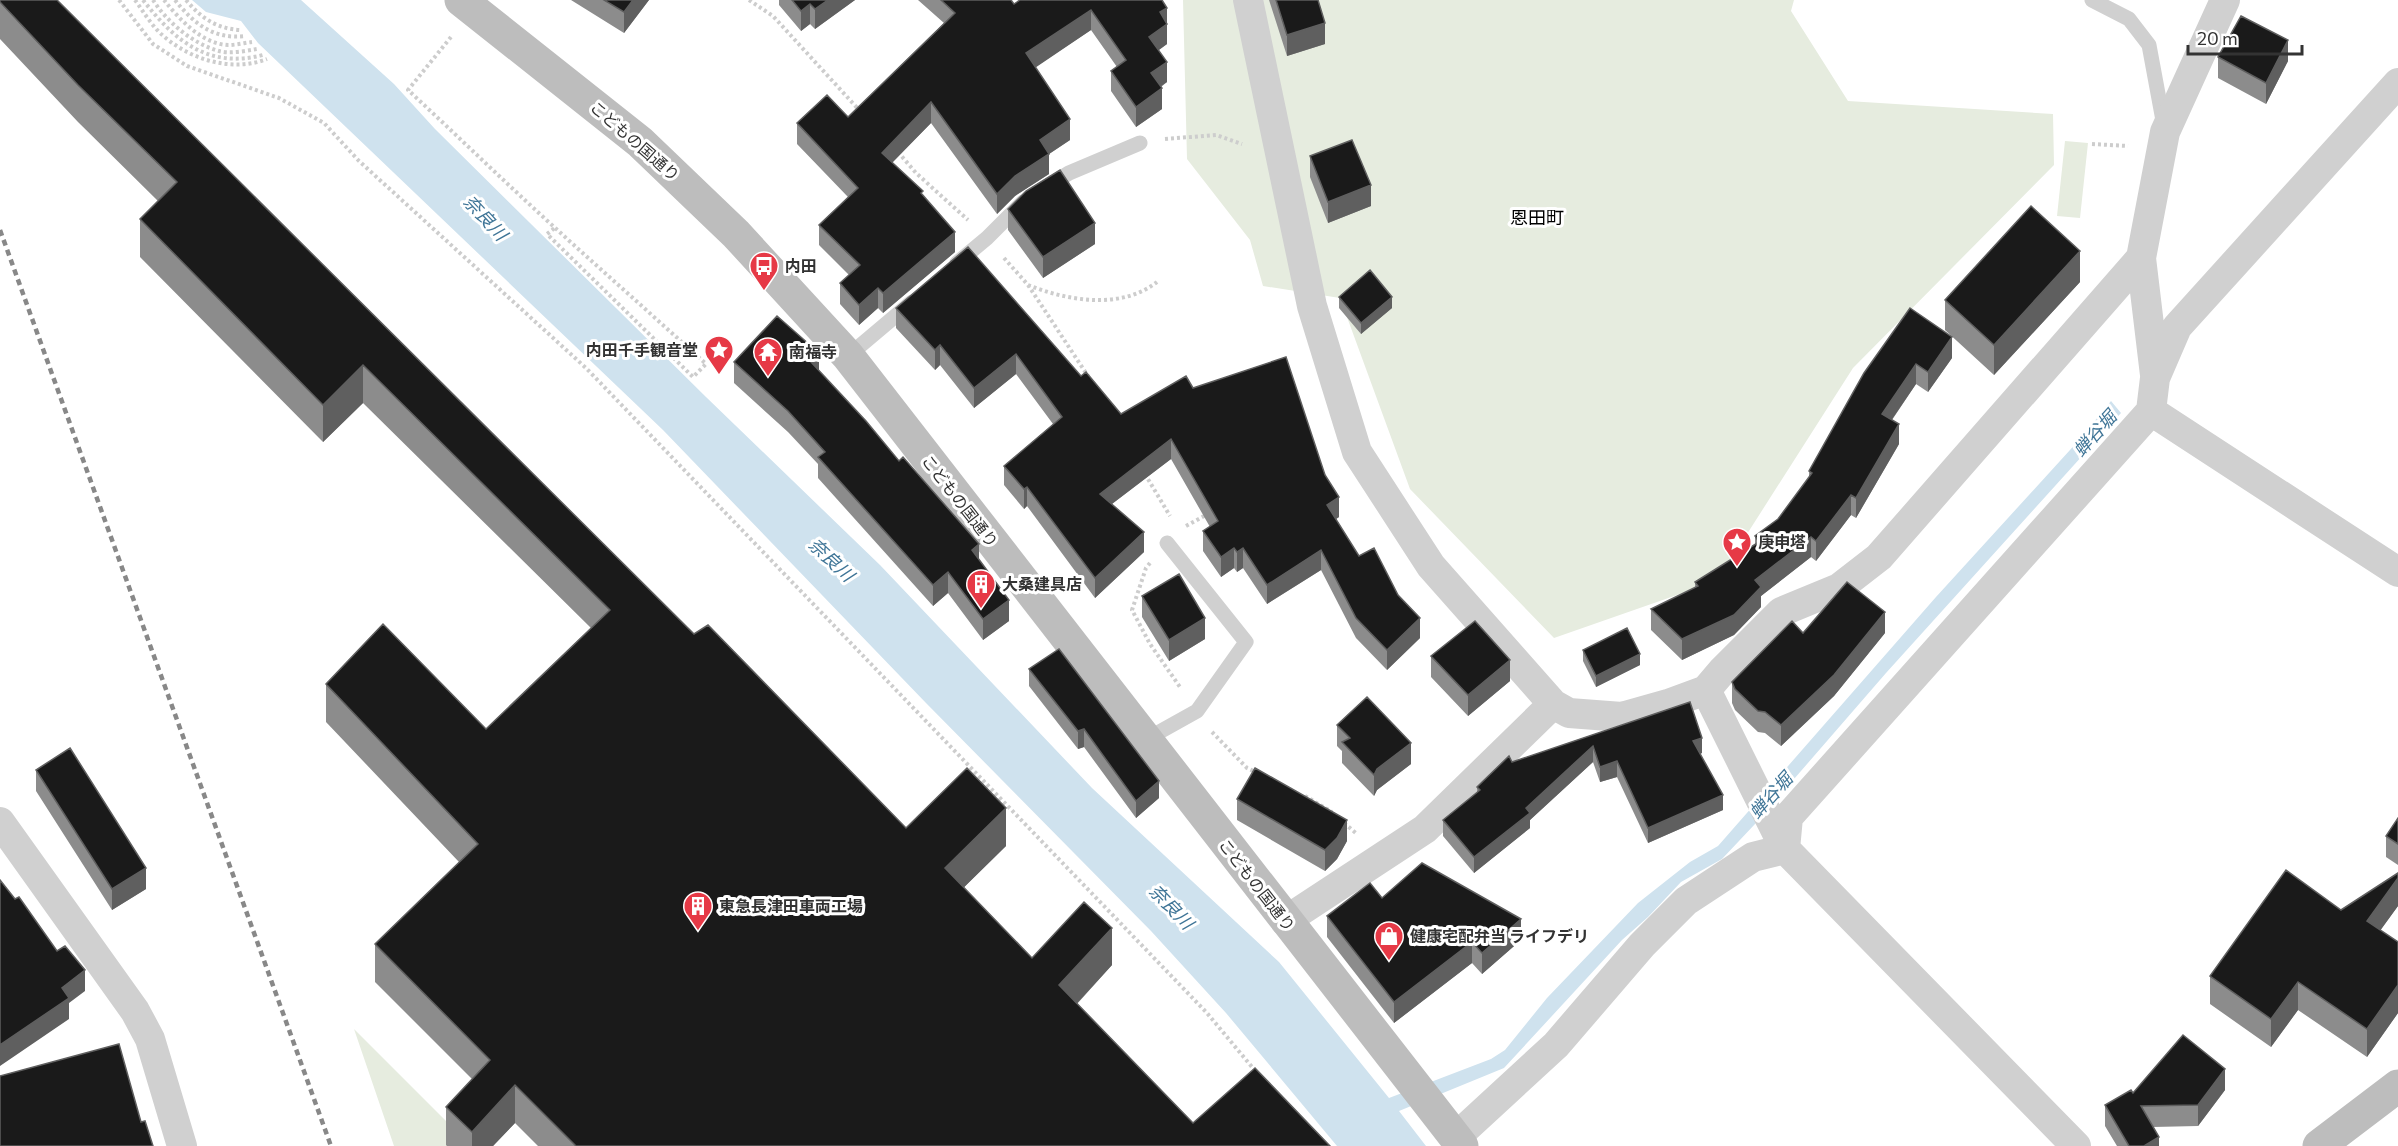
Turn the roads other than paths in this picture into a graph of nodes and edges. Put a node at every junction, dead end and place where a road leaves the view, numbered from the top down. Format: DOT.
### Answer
graph roads {
  1 [pos="1248,0"];
  2 [pos="2092,0"];
  3 [pos="2225,0"];
  4 [pos="467,5"];
  5 [pos="2398,83"];
  6 [pos="2165,132"];
  7 [pos="1140,143"];
  8 [pos="2141,258"];
  9 [pos="944,275"];
  10 [pos="926,290"];
  11 [pos="848,356"];
  12 [pos="2155,378"];
  13 [pos="2151,411"];
  14 [pos="1167,543"];
  15 [pos="2398,573"];
  16 [pos="1706,690"];
  17 [pos="1553,704"];
  18 [pos="1145,740"];
  19 [pos="0,822"];
  20 [pos="1785,849"];
  21 [pos="1285,921"];
  22 [pos="2398,1086"];
  23 [pos="1452,1134"];
  24 [pos="182,1146"];
  25 [pos="2076,1146"];
  26 [pos="2319,1146"];
  1 -- 17 [label="street"];
  2 -- 6 [label="lane"];
  3 -- 6 [label="street"];
  4 -- 11 [label="main road, こどもの国通り"];
  5 -- 12 [label="street"];
  6 -- 8 [label="street"];
  7 -- 9 [label="lane"];
  8 -- 12 [label="street"];
  8 -- 16 [label="street"];
  10 -- 11 [label="lane"];
  11 -- 18 [label="main road, こどもの国通り"];
  12 -- 13 [label="street"];
  13 -- 15 [label="street"];
  13 -- 20 [label="street"];
  14 -- 18 [label="lane"];
  16 -- 17 [label="street"];
  16 -- 20 [label="street"];
  17 -- 21 [label="street"];
  18 -- 21 [label="main road, こどもの国通り"];
  19 -- 24 [label="street"];
  20 -- 23 [label="street"];
  20 -- 25 [label="street"];
  21 -- 23 [label="main road, こどもの国通り"];
  22 -- 26 [label="main road"];
}
